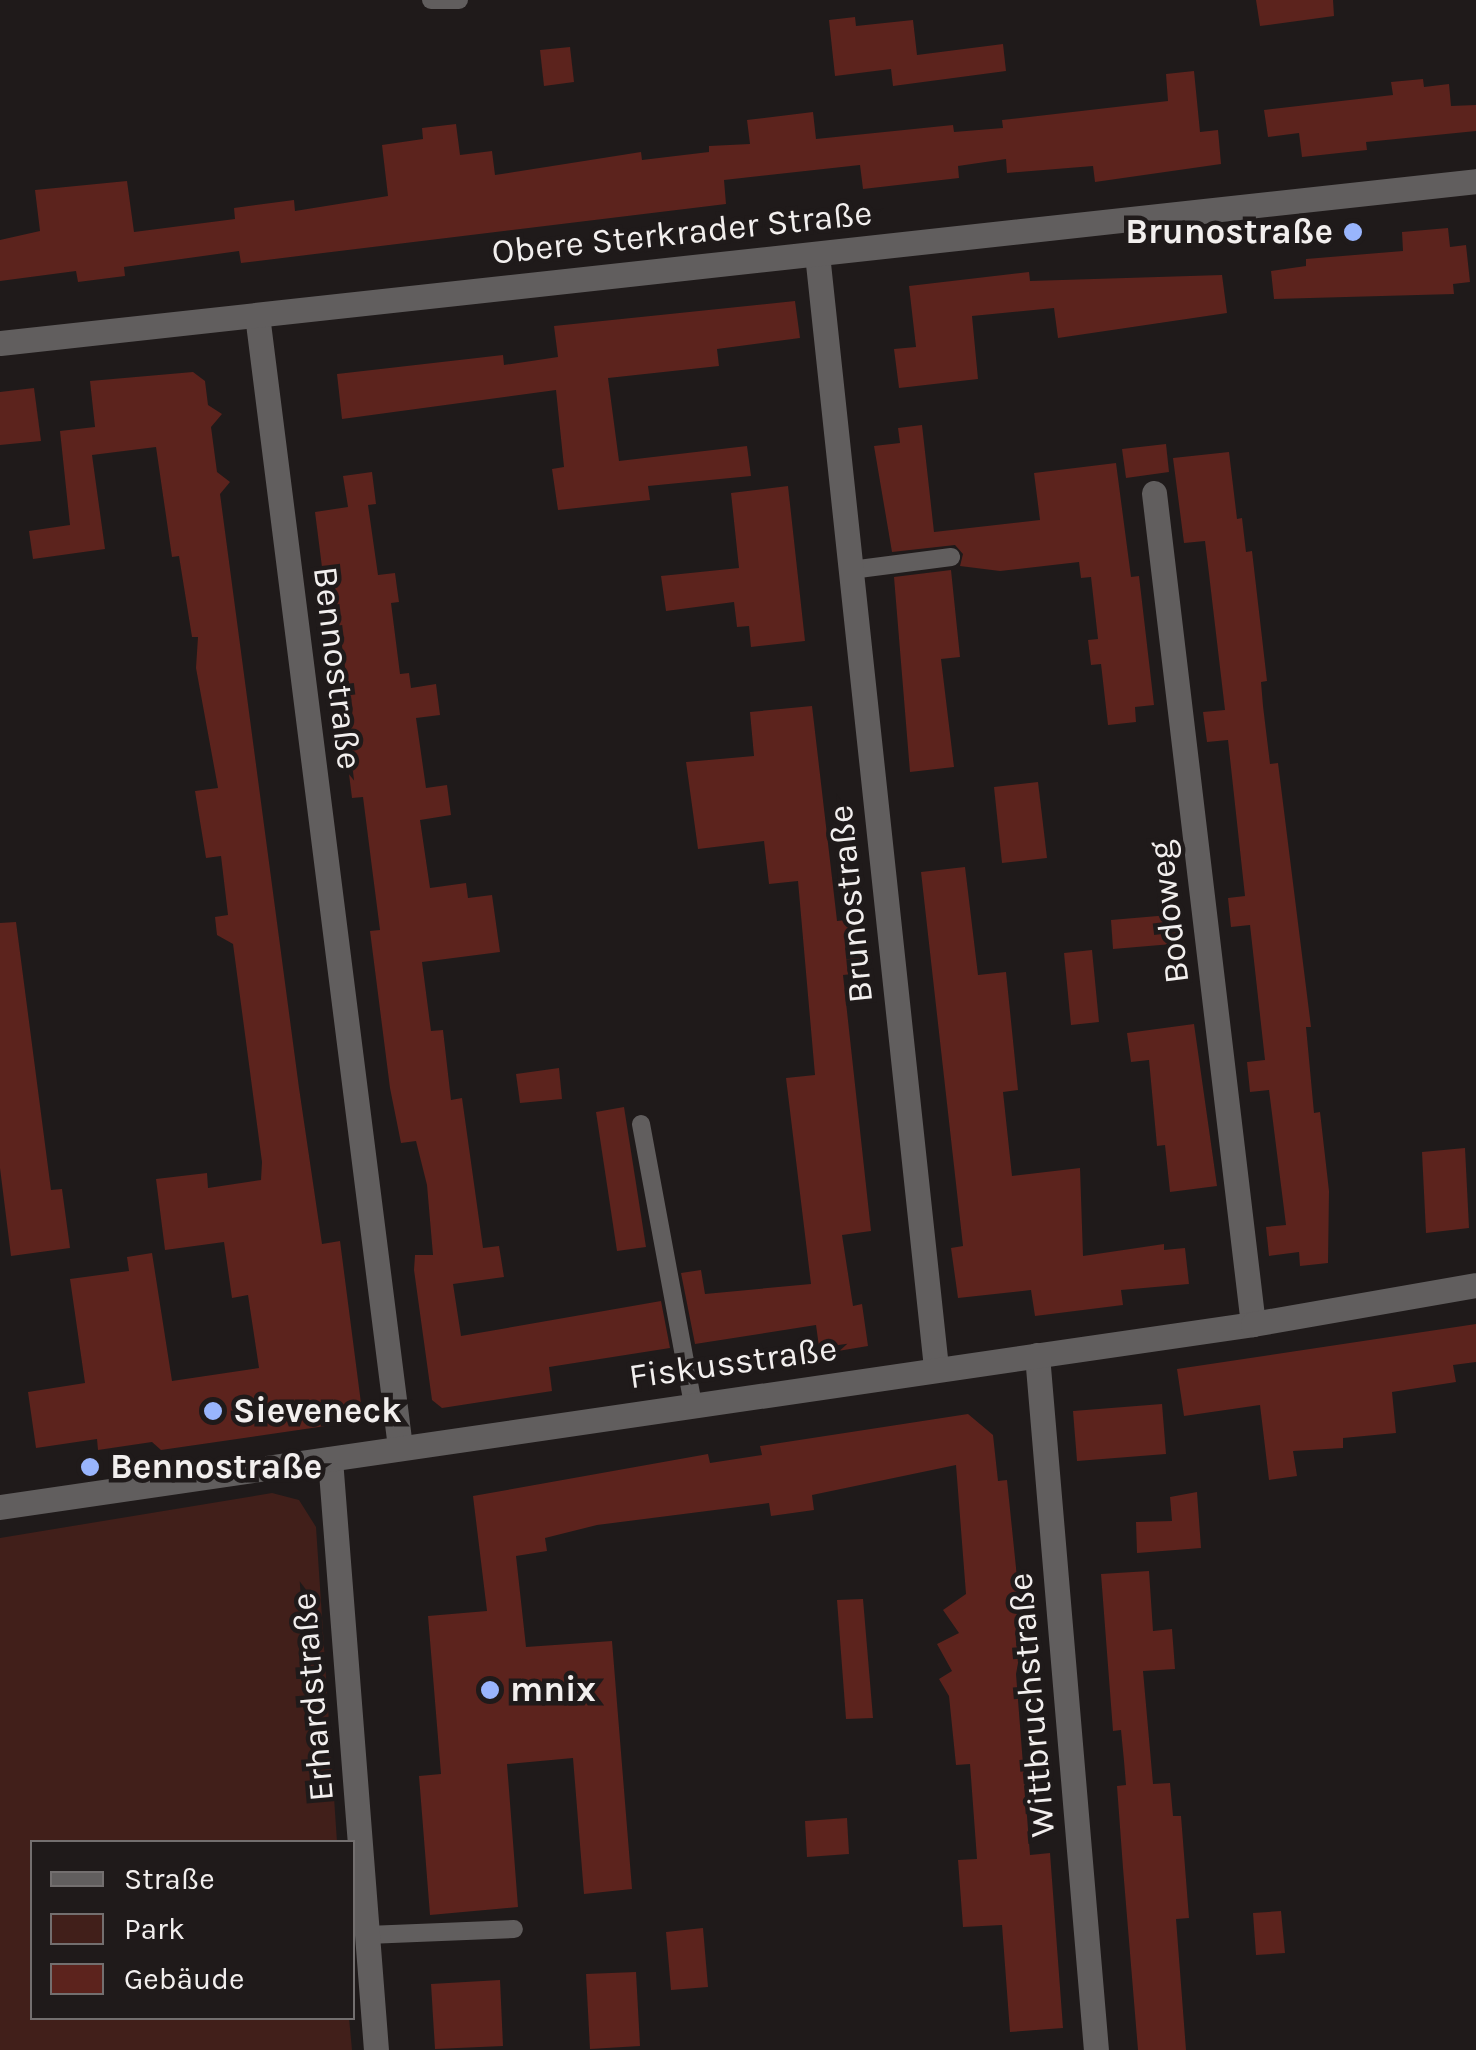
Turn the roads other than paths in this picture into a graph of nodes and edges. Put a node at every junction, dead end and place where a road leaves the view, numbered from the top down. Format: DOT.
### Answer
graph roads {
  1 [pos="431,0"];
  2 [pos="460,0"];
  3 [pos="1476,182"];
  4 [pos="817,254"];
  5 [pos="257,314"];
  6 [pos="0,343"];
  7 [pos="1154,492"];
  8 [pos="951,558"];
  9 [pos="851,570"];
  10 [pos="641,1124"];
  11 [pos="1476,1284"];
  12 [pos="1253,1324"];
  13 [pos="1038,1355"];
  14 [pos="936,1368"];
  15 [pos="693,1404"];
  16 [pos="400,1448"];
  17 [pos="330,1459"];
  18 [pos="0,1507"];
  19 [pos="514,1929"];
  20 [pos="368,1935"];
  21 [pos="376,2050"];
  22 [pos="1096,2050"];
  1 -- 2 [label="lane"];
  3 -- 4 [label="street, Obere Sterkrader Straße"];
  4 -- 5 [label="street, Obere Sterkrader Straße"];
  4 -- 9 [label="street, Brunostraße"];
  5 -- 6 [label="street, Obere Sterkrader Straße"];
  5 -- 16 [label="street, Bennostraße"];
  7 -- 12 [label="street, Bodoweg"];
  8 -- 9 [label="lane"];
  9 -- 14 [label="street, Brunostraße"];
  10 -- 15 [label="lane"];
  11 -- 12 [label="street, Fiskusstraße"];
  12 -- 13 [label="street, Fiskusstraße"];
  13 -- 14 [label="street, Fiskusstraße"];
  13 -- 22 [label="street, Wittbruchstraße"];
  14 -- 15 [label="street, Fiskusstraße"];
  15 -- 16 [label="street, Fiskusstraße"];
  16 -- 17 [label="street, Fiskusstraße"];
  17 -- 18 [label="street, Fiskusstraße"];
  17 -- 20 [label="street, Erhardstraße"];
  19 -- 20 [label="lane"];
  20 -- 21 [label="street, Erhardstraße"];
}
